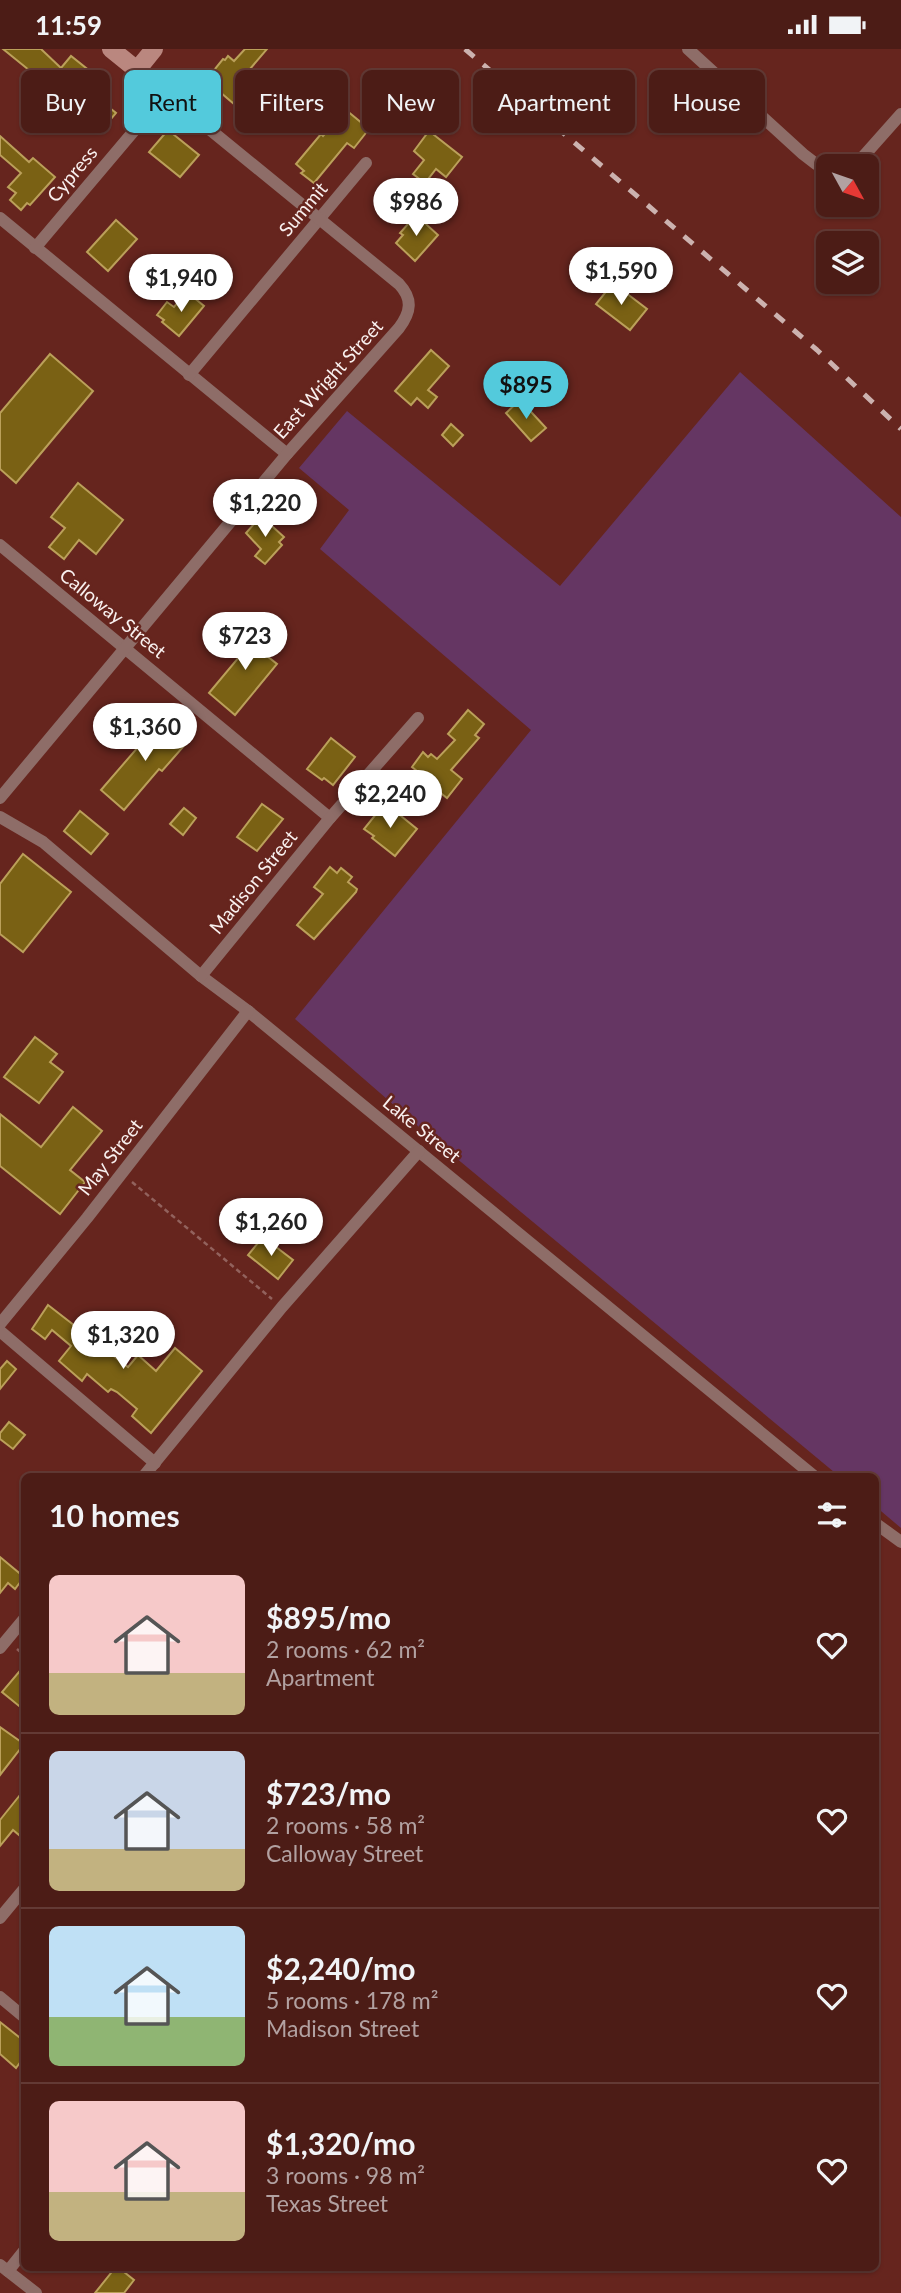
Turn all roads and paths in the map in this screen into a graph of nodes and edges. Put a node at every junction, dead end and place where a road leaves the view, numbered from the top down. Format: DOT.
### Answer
graph roads {
  1 [pos="111,49"];
  2 [pos="154,49"];
  3 [pos="688,49"];
  4 [pos="137,70"];
  5 [pos="901,114"];
  6 [pos="132,133"];
  7 [pos="215,133"];
  8 [pos="865,154"];
  9 [pos="366,163"];
  10 [pos="816,164"];
  11 [pos="0,218"];
  12 [pos="320,219"];
  13 [pos="35,247"];
  14 [pos="189,375"];
  15 [pos="287,454"];
  16 [pos="0,545"];
  17 [pos="124,647"];
  18 [pos="418,718"];
  19 [pos="0,798"];
  20 [pos="0,817"];
  21 [pos="330,818"];
  22 [pos="201,976"];
  23 [pos="248,1011"];
  24 [pos="419,1151"];
  25 [pos="122,1173"];
  26 [pos="282,1307"];
  27 [pos="0,1324"];
  28 [pos="0,1331"];
  29 [pos="155,1463"];
  30 [pos="146,1473"];
  31 [pos="810,1473"];
  32 [pos="879,1526"];
  33 [pos="901,1542"];
  34 [pos="21,1622"];
  35 [pos="2,1641"];
  36 [pos="21,1893"];
  37 [pos="0,1918"];
  38 [pos="0,1997"];
  39 [pos="21,2014"];
  40 [pos="21,2254"];
  41 [pos="4,2268"];
  42 [pos="36,2293"];
  1 -- 4 [label="street"];
  2 -- 4 [label="street"];
  3 -- 10 [label="street"];
  5 -- 8 [label="street"];
  6 -- 13 [label="street, Cypress"];
  7 -- 12 [label="street"];
  9 -- 12 [label="street, Summit"];
  11 -- 13 [label="street"];
  12 -- 14 [label="street, Summit"];
  12 -- 15 [label="street, East Wright Street"];
  13 -- 14 [label="street"];
  14 -- 15 [label="street"];
  15 -- 17 [label="street, East Wright Street"];
  16 -- 17 [label="street, Calloway Street"];
  17 -- 19 [label="street, East Wright Street"];
  17 -- 21 [label="street, Calloway Street"];
  18 -- 21 [label="street, Madison Street"];
  20 -- 22 [label="street, Lake Street"];
  21 -- 22 [label="street, Madison Street"];
  22 -- 23 [label="street, Lake Street"];
  23 -- 24 [label="street, Lake Street"];
  23 -- 25 [label="street, May Street"];
  24 -- 26 [label="street"];
  24 -- 31 [label="street, Lake Street"];
  25 -- 26 [label="path"];
  25 -- 27 [label="street, May Street"];
  26 -- 29 [label="street"];
  28 -- 29 [label="street"];
  29 -- 30 [label="street"];
  32 -- 33 [label="street"];
  34 -- 35 [label="street"];
  36 -- 37 [label="street"];
  38 -- 39 [label="street"];
  40 -- 41 [label="street"];
  41 -- 42 [label="street"];
}
